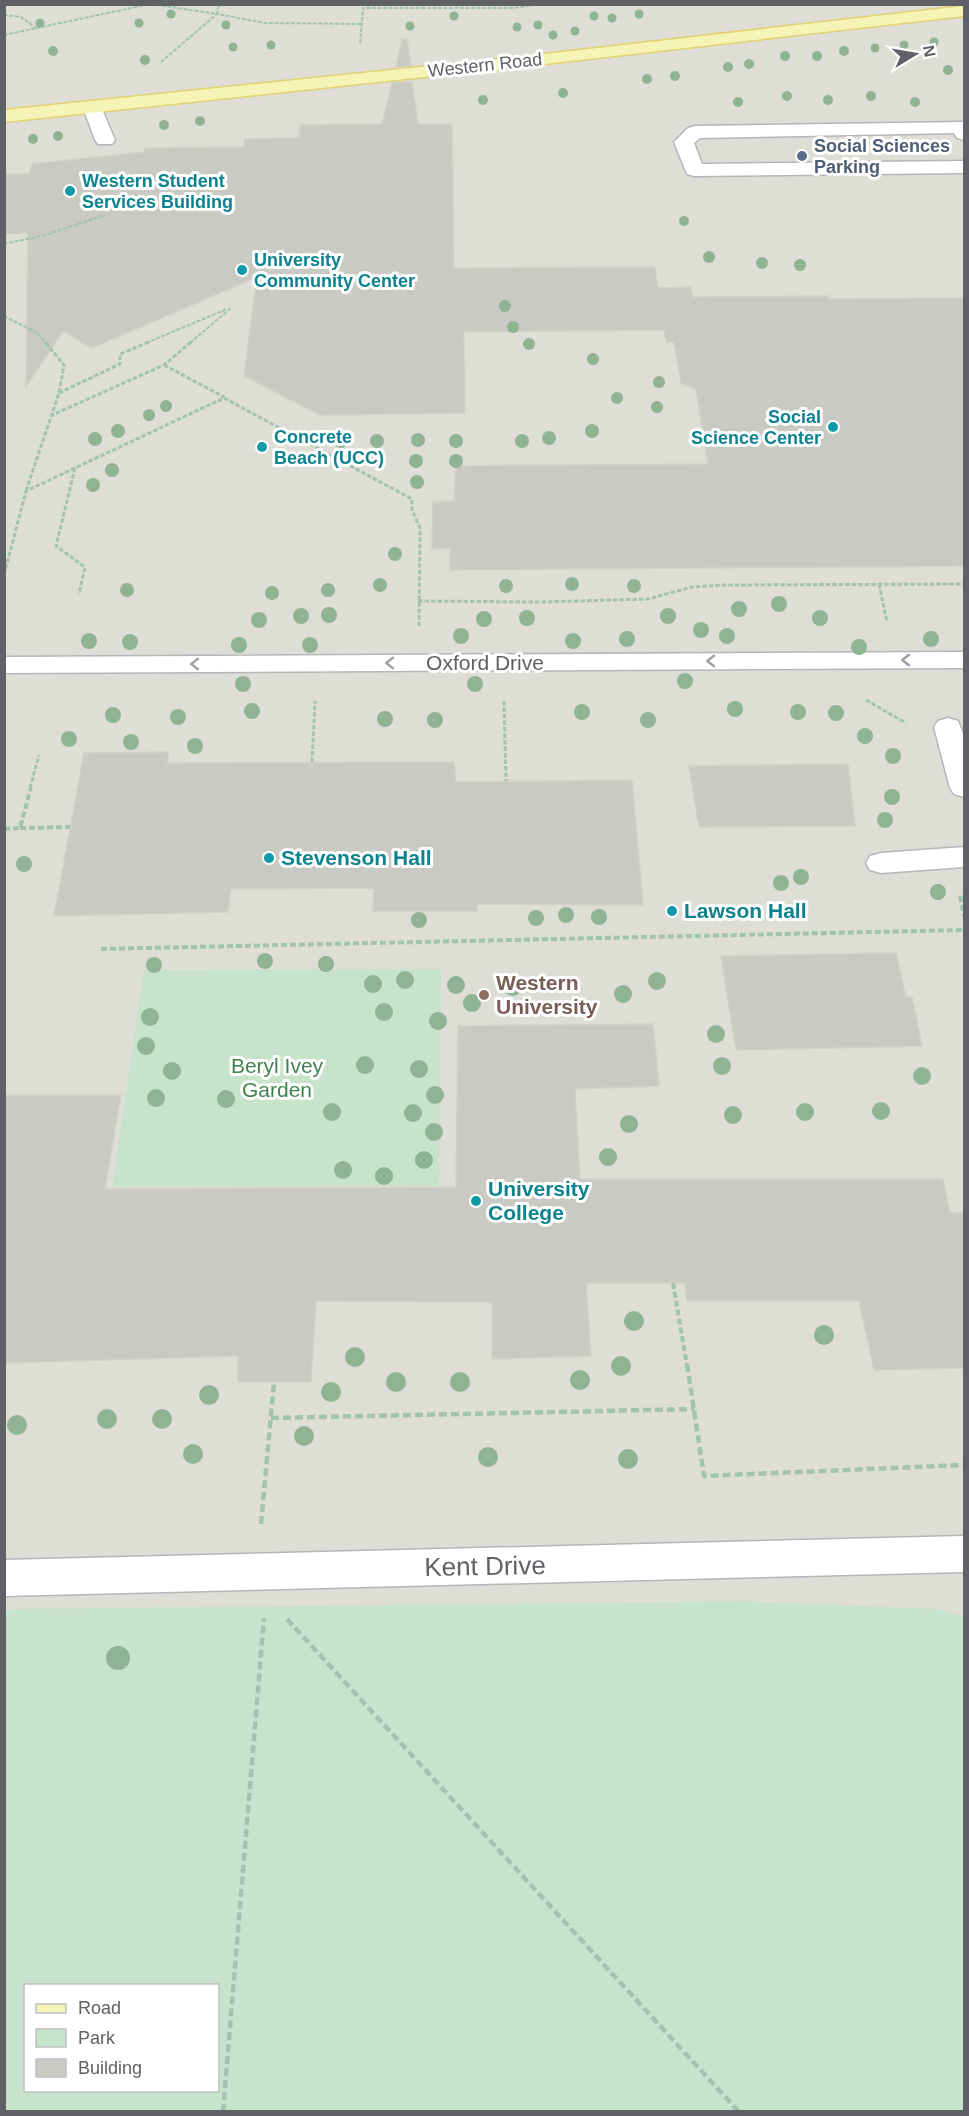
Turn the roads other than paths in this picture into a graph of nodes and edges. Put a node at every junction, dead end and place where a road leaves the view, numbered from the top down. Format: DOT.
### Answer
graph roads {
  1 [pos="964,12"];
  2 [pos="92,107"];
  3 [pos="4,116"];
  4 [pos="964,134"];
  5 [pos="105,140"];
  6 [pos="964,167"];
  7 [pos="964,660"];
  8 [pos="4,666"];
  9 [pos="948,727"];
  10 [pos="964,788"];
  11 [pos="958,858"];
  12 [pos="881,863"];
  13 [pos="964,1554"];
  14 [pos="4,1578"];
  1 -- 2 [label="main road, Western Road"];
  2 -- 3 [label="main road, Western Road"];
  2 -- 5 [label="lane"];
  4 -- 6 [label="lane"];
  7 -- 8 [label="lane, Oxford Drive, one-way"];
  9 -- 10 [label="lane"];
  11 -- 12 [label="lane"];
  13 -- 14 [label="lane, Kent Drive"];
}
